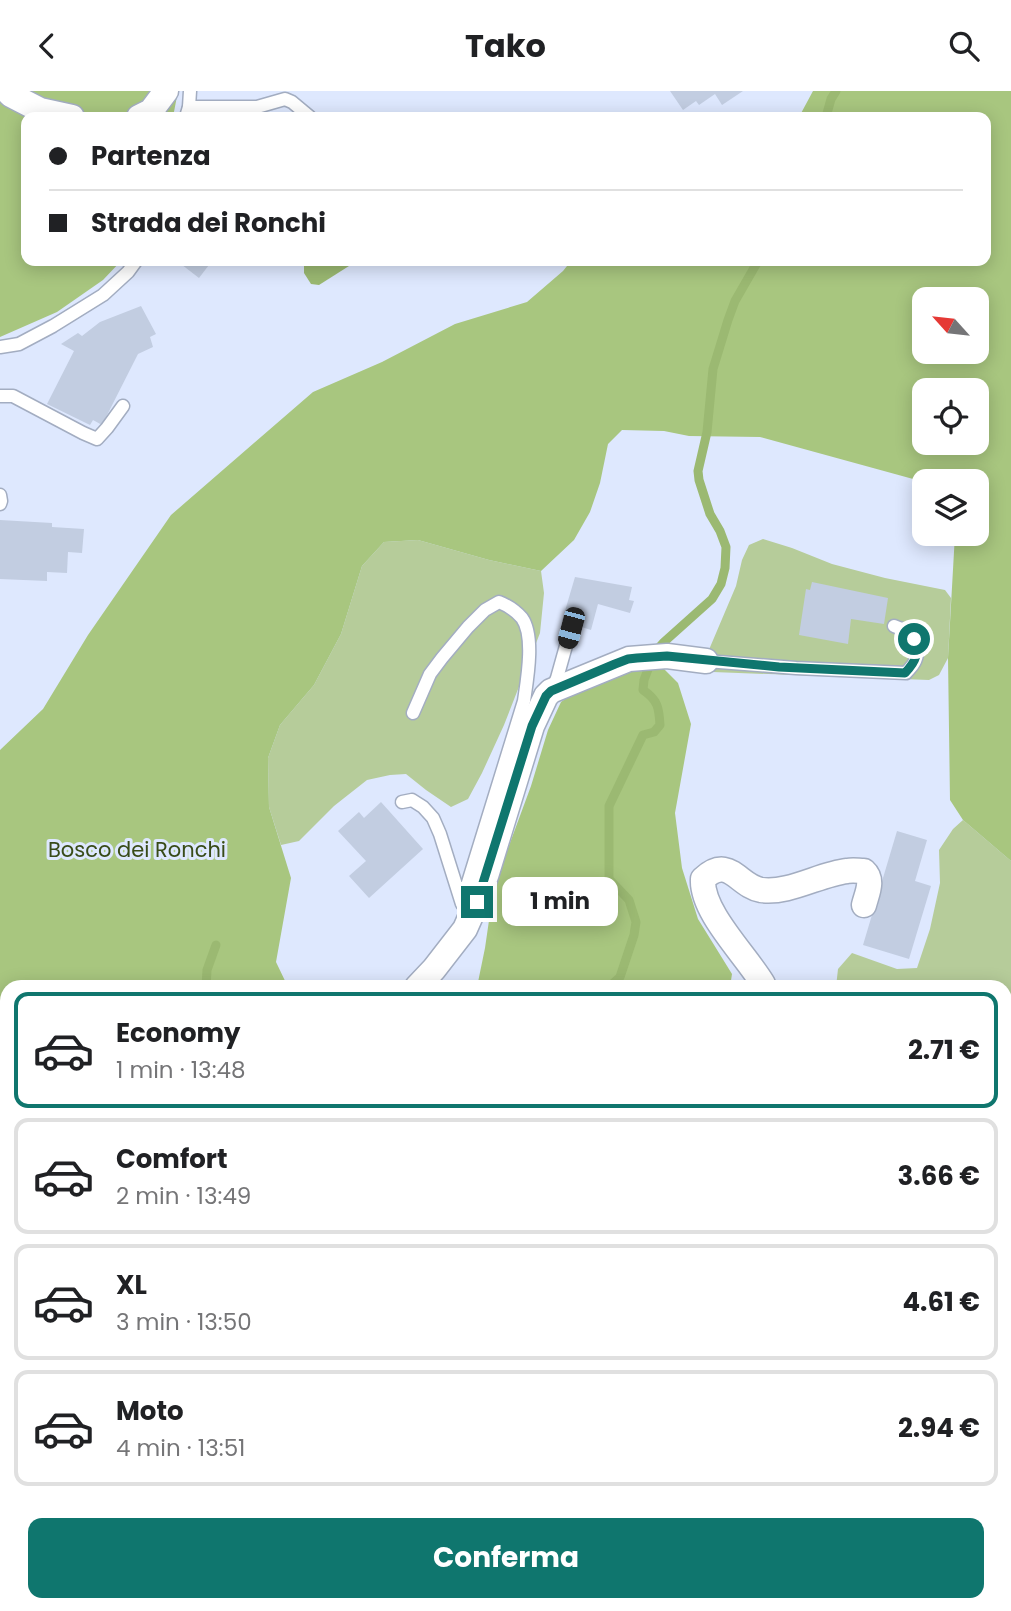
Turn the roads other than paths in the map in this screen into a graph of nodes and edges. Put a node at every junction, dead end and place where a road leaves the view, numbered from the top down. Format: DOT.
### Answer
graph roads {
  1 [pos="7,91"];
  2 [pos="166,91"];
  3 [pos="190,91"];
  4 [pos="49,112"];
  5 [pos="149,112"];
  6 [pos="188,112"];
  7 [pos="304,112"];
  8 [pos="132,266"];
  9 [pos="0,347"];
  10 [pos="0,396"];
  11 [pos="123,406"];
  12 [pos="0,495"];
  13 [pos="0,504"];
  14 [pos="894,626"];
  15 [pos="571,628"];
  16 [pos="706,661"];
  17 [pos="551,691"];
  18 [pos="413,713"];
  19 [pos="402,802"];
  20 [pos="462,902"];
  21 [pos="864,905"];
  22 [pos="465,929"];
  23 [pos="424,980"];
  24 [pos="760,980"];
  1 -- 4 [label="street"];
  2 -- 5 [label="street"];
  3 -- 6 [label="lane"];
  6 -- 7 [label="lane"];
  8 -- 9 [label="lane"];
  10 -- 11 [label="lane"];
  12 -- 13 [label="lane"];
  14 -- 16 [label="lane"];
  15 -- 17 [label="lane"];
  16 -- 17 [label="street"];
  17 -- 22 [label="street"];
  18 -- 20 [label="lane"];
  19 -- 20 [label="lane"];
  20 -- 22 [label="lane"];
  21 -- 24 [label="street"];
  22 -- 23 [label="street"];
}
